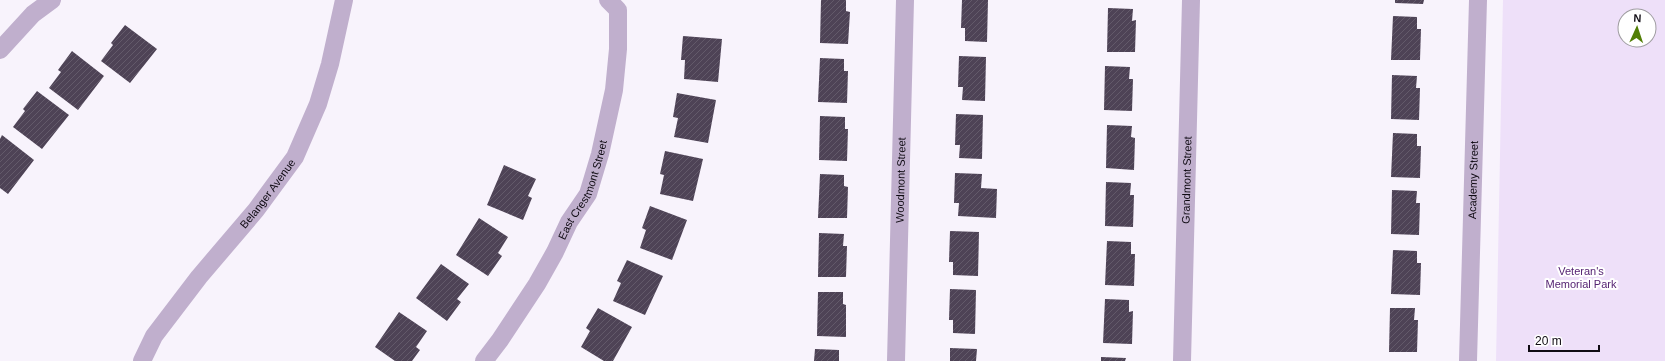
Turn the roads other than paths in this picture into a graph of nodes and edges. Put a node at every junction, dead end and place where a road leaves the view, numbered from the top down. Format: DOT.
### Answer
graph roads {
  1 [pos="52,0"];
  2 [pos="344,0"];
  3 [pos="608,0"];
  4 [pos="905,0"];
  5 [pos="1191,0"];
  6 [pos="1478,0"];
  7 [pos="0,50"];
  8 [pos="142,361"];
  9 [pos="484,361"];
  10 [pos="896,361"];
  11 [pos="1182,361"];
  12 [pos="1468,361"];
  1 -- 7 [label="street"];
  2 -- 8 [label="street, Belanger Avenue"];
  3 -- 9 [label="street, East Crestmont Street"];
  4 -- 10 [label="street, Woodmont Street"];
  5 -- 11 [label="street, Grandmont Street"];
  6 -- 12 [label="street, Academy Street"];
}
